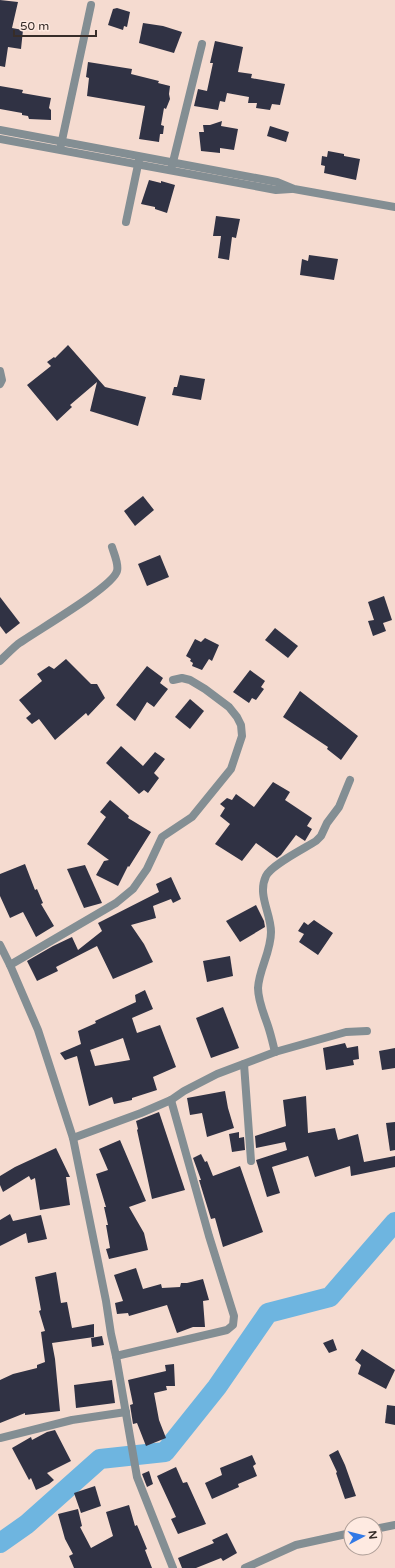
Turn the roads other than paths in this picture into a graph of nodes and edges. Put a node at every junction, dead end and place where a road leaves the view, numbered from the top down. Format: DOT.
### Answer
graph roads {
  1 [pos="91,5"];
  2 [pos="202,44"];
  3 [pos="0,130"];
  4 [pos="0,139"];
  5 [pos="62,141"];
  6 [pos="60,150"];
  7 [pos="139,160"];
  8 [pos="173,162"];
  9 [pos="170,171"];
  10 [pos="294,189"];
  11 [pos="395,208"];
  12 [pos="126,222"];
  13 [pos="0,371"];
  14 [pos="0,384"];
  15 [pos="112,547"];
  16 [pos="0,661"];
  17 [pos="173,680"];
  18 [pos="350,780"];
  19 [pos="0,945"];
  20 [pos="10,965"];
  21 [pos="367,1031"];
  22 [pos="275,1052"];
  23 [pos="244,1064"];
  24 [pos="171,1100"];
  25 [pos="73,1138"];
  26 [pos="251,1161"];
  27 [pos="116,1356"];
  28 [pos="126,1412"];
  29 [pos="0,1438"];
  30 [pos="395,1525"];
  31 [pos="383,1527"];
  32 [pos="343,1536"];
  33 [pos="173,1568"];
  34 [pos="245,1568"];
  1 -- 5 [label="street"];
  2 -- 8 [label="street"];
  3 -- 5 [label="street"];
  4 -- 6 [label="street"];
  5 -- 6 [label="street"];
  5 -- 7 [label="street"];
  6 -- 7 [label="street"];
  7 -- 8 [label="street"];
  7 -- 9 [label="street"];
  7 -- 12 [label="street"];
  8 -- 9 [label="street"];
  8 -- 10 [label="street"];
  9 -- 10 [label="street"];
  10 -- 11 [label="street"];
  13 -- 14 [label="street"];
  15 -- 16 [label="street"];
  17 -- 20 [label="street"];
  18 -- 22 [label="street"];
  19 -- 20 [label="street"];
  20 -- 25 [label="street"];
  21 -- 22 [label="street"];
  22 -- 23 [label="street"];
  23 -- 24 [label="street"];
  23 -- 26 [label="street"];
  24 -- 25 [label="street"];
  24 -- 27 [label="street"];
  25 -- 27 [label="street"];
  27 -- 28 [label="street"];
  28 -- 29 [label="street"];
  28 -- 33 [label="street"];
  30 -- 31 [label="street"];
  32 -- 34 [label="street"];
}
